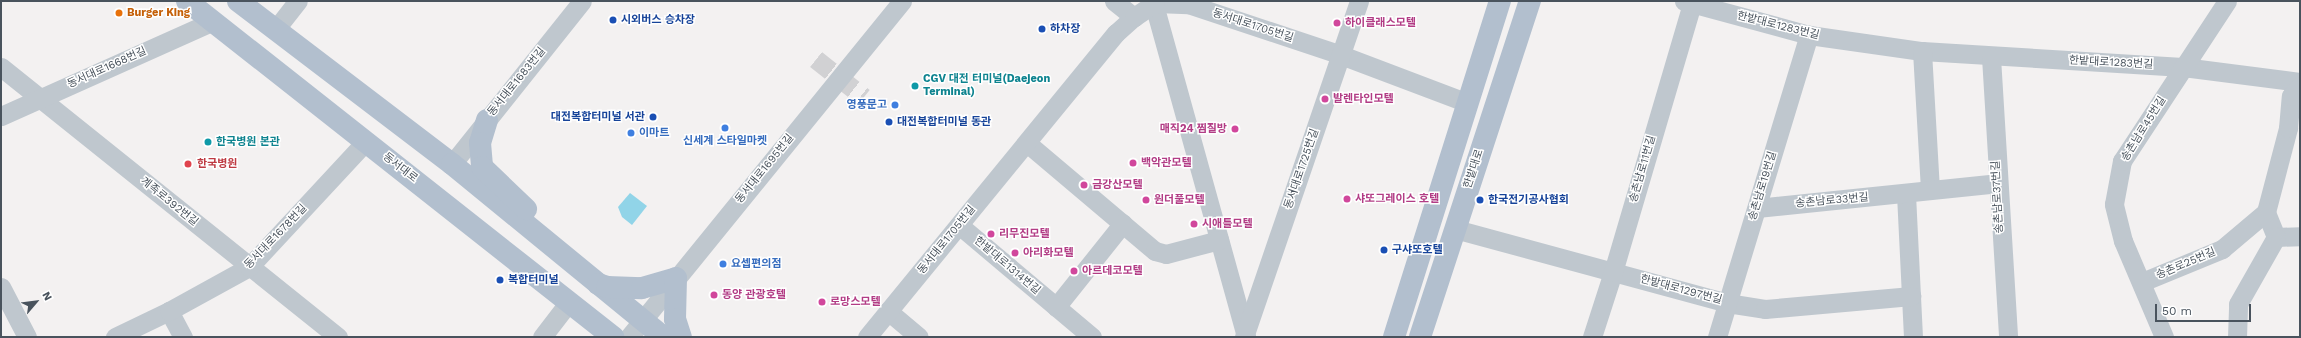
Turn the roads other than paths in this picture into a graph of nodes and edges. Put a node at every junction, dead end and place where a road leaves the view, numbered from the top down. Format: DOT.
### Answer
graph roads {
  1 [pos="187,1"];
  2 [pos="238,1"];
  3 [pos="298,1"];
  4 [pos="582,1"];
  5 [pos="902,1"];
  6 [pos="1114,1"];
  7 [pos="1359,1"];
  8 [pos="1500,1"];
  9 [pos="1530,1"];
  10 [pos="2227,1"];
  11 [pos="1154,2"];
  12 [pos="1689,2"];
  13 [pos="1134,18"];
  14 [pos="213,21"];
  15 [pos="274,30"];
  16 [pos="1809,35"];
  17 [pos="1922,51"];
  18 [pos="1341,55"];
  19 [pos="1991,57"];
  20 [pos="1,67"];
  21 [pos="2183,67"];
  22 [pos="2300,82"];
  23 [pos="2300,86"];
  24 [pos="40,98"];
  25 [pos="1468,103"];
  26 [pos="1,116"];
  27 [pos="487,120"];
  28 [pos="366,141"];
  29 [pos="1027,142"];
  30 [pos="452,164"];
  31 [pos="1997,183"];
  32 [pos="1930,190"];
  33 [pos="1906,194"];
  34 [pos="1757,208"];
  35 [pos="2266,212"];
  36 [pos="1122,223"];
  37 [pos="958,225"];
  38 [pos="1455,229"];
  39 [pos="534,232"];
  40 [pos="2300,236"];
  41 [pos="2276,237"];
  42 [pos="1219,240"];
  43 [pos="249,267"];
  44 [pos="1613,272"];
  45 [pos="676,278"];
  46 [pos="595,282"];
  47 [pos="2142,282"];
  48 [pos="1,287"];
  49 [pos="1911,296"];
  50 [pos="569,302"];
  51 [pos="1728,302"];
  52 [pos="1056,307"];
  53 [pos="169,311"];
  54 [pos="888,312"];
  55 [pos="642,320"];
  56 [pos="1245,336"];
  57 [pos="27,337"];
  58 [pos="115,337"];
  59 [pos="183,337"];
  60 [pos="338,337"];
  61 [pos="542,337"];
  62 [pos="613,337"];
  63 [pos="629,337"];
  64 [pos="663,337"];
  65 [pos="681,337"];
  66 [pos="867,337"];
  67 [pos="919,337"];
  68 [pos="1092,337"];
  69 [pos="1394,337"];
  70 [pos="1420,337"];
  71 [pos="1592,337"];
  72 [pos="1717,337"];
  73 [pos="1913,337"];
  74 [pos="2008,337"];
  75 [pos="2164,337"];
  76 [pos="2237,337"];
  1 -- 14 [label="main road, 동서대로"];
  2 -- 15 [label="main road"];
  3 -- 15 [label="street"];
  4 -- 27 [label="street, 동서대로1683번길"];
  5 -- 45 [label="street, 동서대로1695번길"];
  6 -- 13 [label="street"];
  7 -- 18 [label="street, 동서대로1725번길"];
  8 -- 25 [label="main road"];
  9 -- 38 [label="main road, 한밭대로"];
  10 -- 21 [label="street, 송촌남로45번길"];
  11 -- 13 [label="street, 동서대로1705번길"];
  11 -- 18 [label="street, 동서대로1705번길"];
  11 -- 42 [label="street"];
  12 -- 16 [label="street, 한밭대로1283번길"];
  12 -- 44 [label="street, 송촌남로11번길"];
  13 -- 29 [label="street, 동서대로1705번길"];
  14 -- 24 [label="street, 동서대로1668번길"];
  14 -- 28 [label="main road, 동서대로"];
  15 -- 30 [label="main road"];
  16 -- 17 [label="street, 한밭대로1283번길"];
  16 -- 34 [label="street, 송촌남로19번길"];
  17 -- 19 [label="street, 한밭대로1283번길"];
  17 -- 32 [label="street"];
  18 -- 25 [label="street, 동서대로1705번길"];
  18 -- 56 [label="street, 동서대로1725번길"];
  19 -- 21 [label="street, 한밭대로1283번길"];
  19 -- 31 [label="street, 송촌남로37번길"];
  20 -- 24 [label="street, 계족로392번길"];
  21 -- 22 [label="street, 한밭대로1283번길"];
  21 -- 47 [label="street, 송촌남로45번길"];
  23 -- 35 [label="street"];
  24 -- 26 [label="street, 동서대로1668번길"];
  24 -- 43 [label="street, 계족로392번길"];
  25 -- 69 [label="main road"];
  27 -- 30 [label="street, 동서대로1683번길"];
  27 -- 39 [label="main road"];
  28 -- 43 [label="street, 동서대로1678번길"];
  28 -- 50 [label="main road, 동서대로"];
  29 -- 36 [label="street"];
  29 -- 37 [label="street, 동서대로1705번길"];
  30 -- 39 [label="main road"];
  31 -- 32 [label="street, 송촌남로33번길"];
  31 -- 74 [label="street, 송촌남로37번길"];
  32 -- 33 [label="street, 송촌남로33번길"];
  33 -- 34 [label="street, 송촌남로33번길"];
  33 -- 49 [label="street"];
  34 -- 51 [label="street, 송촌남로19번길"];
  35 -- 41 [label="street"];
  35 -- 47 [label="street, 송촌로25번길"];
  36 -- 42 [label="street"];
  36 -- 52 [label="street"];
  37 -- 52 [label="street, 한밭대로1314번길"];
  37 -- 54 [label="street, 동서대로1705번길"];
  38 -- 44 [label="street, 한밭대로1297번길"];
  38 -- 70 [label="main road, 한밭대로"];
  39 -- 46 [label="main road"];
  40 -- 41 [label="street"];
  41 -- 76 [label="street"];
  42 -- 56 [label="street"];
  43 -- 53 [label="street, 동서대로1678번길"];
  43 -- 60 [label="street, 계족로392번길"];
  44 -- 51 [label="street, 한밭대로1297번길"];
  44 -- 71 [label="street, 송촌남로11번길"];
  45 -- 46 [label="main road"];
  45 -- 55 [label="street, 동서대로1695번길"];
  45 -- 65 [label="main road"];
  46 -- 55 [label="main road"];
  47 -- 75 [label="street, 송촌남로45번길"];
  48 -- 57 [label="street"];
  49 -- 51 [label="street, 한밭대로1297번길"];
  49 -- 73 [label="street"];
  50 -- 61 [label="street"];
  50 -- 62 [label="main road, 동서대로"];
  51 -- 72 [label="street, 송촌남로19번길"];
  52 -- 68 [label="street, 한밭대로1314번길"];
  53 -- 58 [label="street, 동서대로1678번길"];
  53 -- 59 [label="street"];
  54 -- 66 [label="street, 동서대로1705번길"];
  54 -- 67 [label="street"];
  55 -- 63 [label="street, 동서대로1695번길"];
  55 -- 64 [label="main road"];
}
